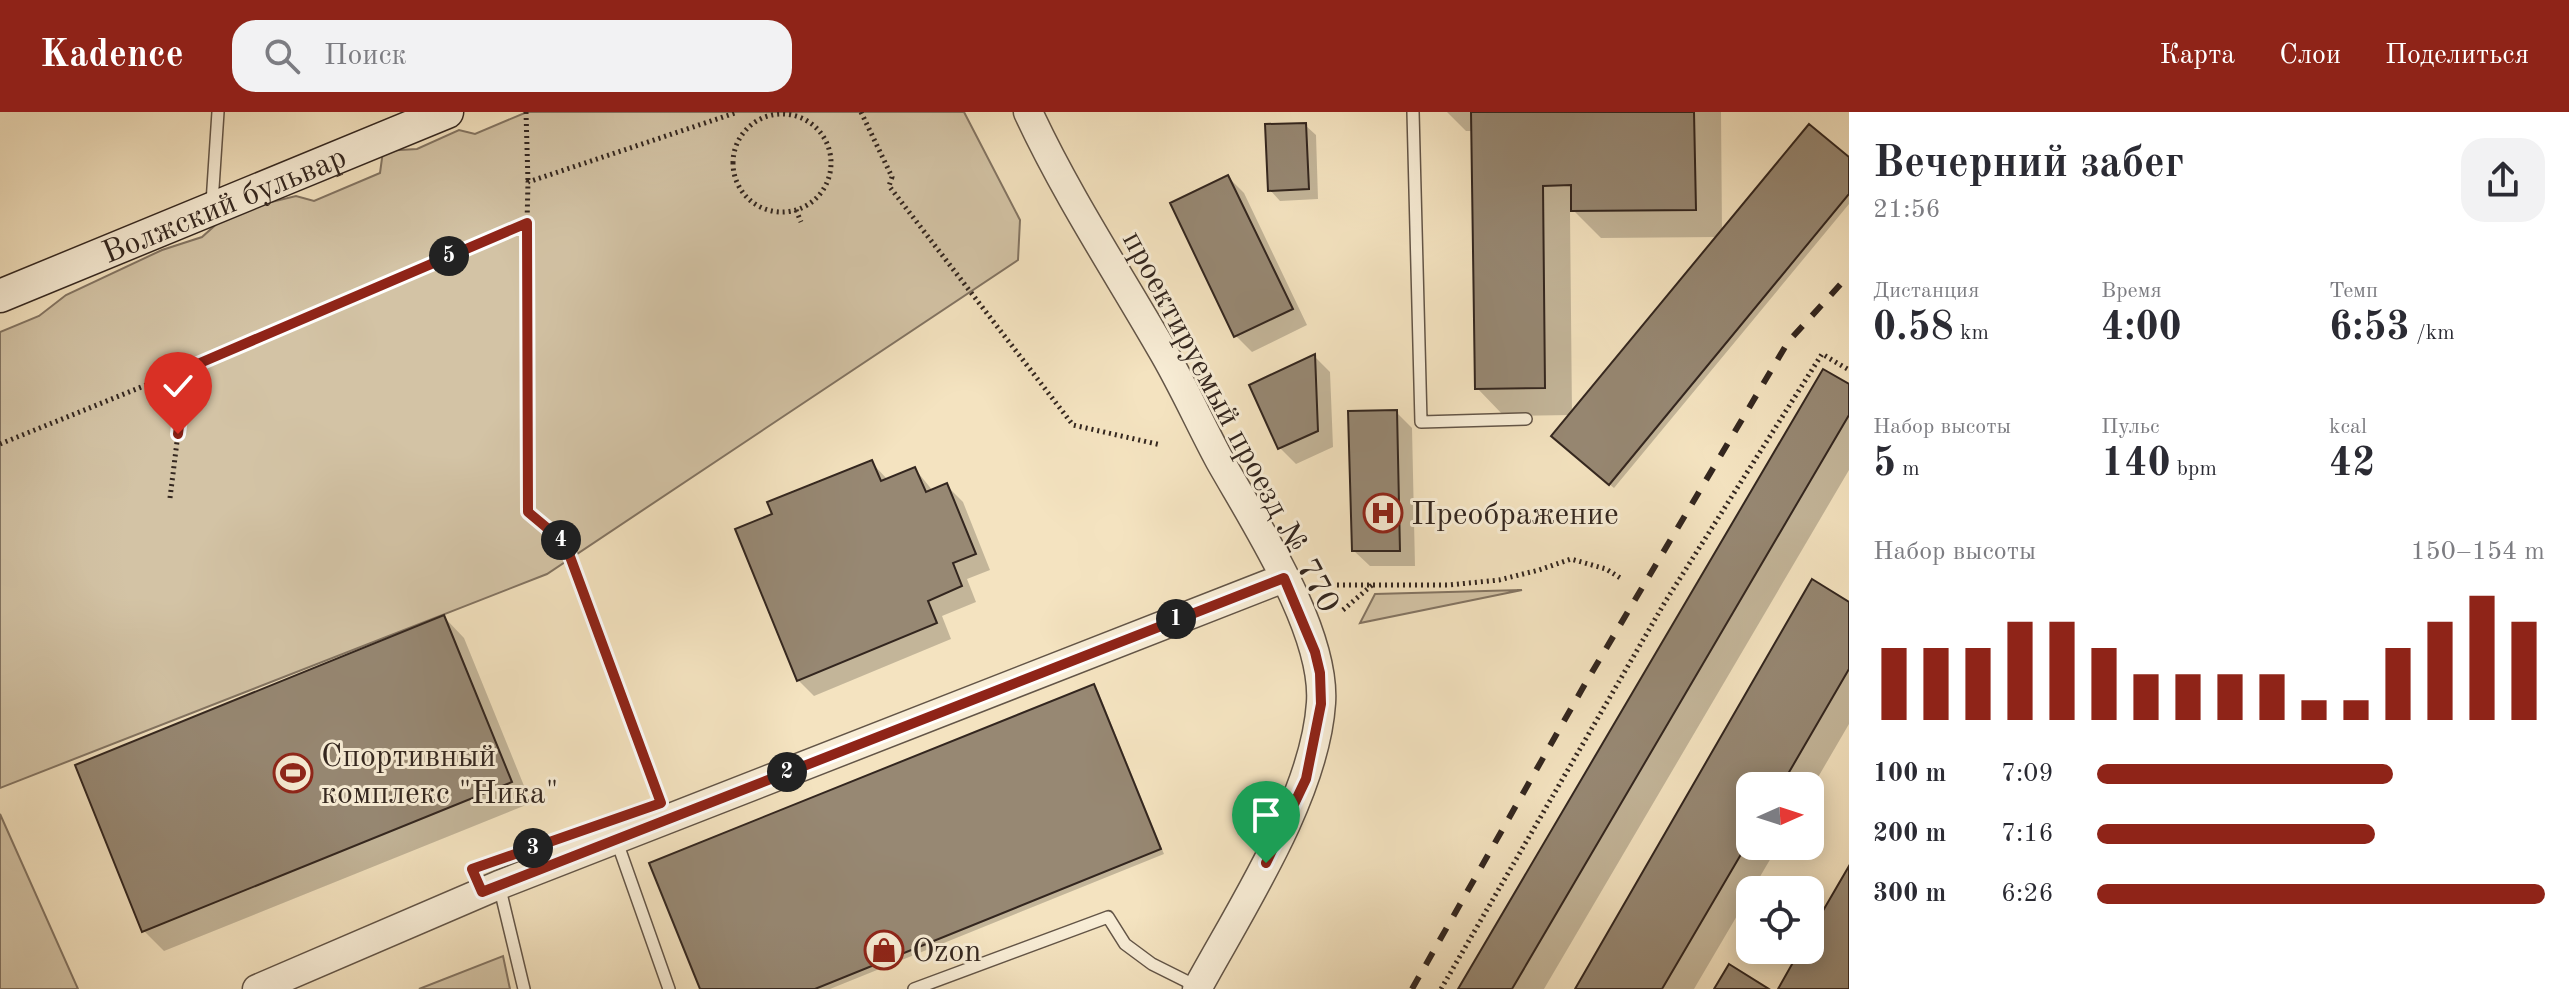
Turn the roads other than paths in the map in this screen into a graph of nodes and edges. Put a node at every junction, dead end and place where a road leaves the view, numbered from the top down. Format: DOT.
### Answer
graph roads {
  1 [pos="218,112"];
  2 [pos="447,112"];
  3 [pos="1028,112"];
  4 [pos="1413,112"];
  5 [pos="212,208"];
  6 [pos="0,296"];
  7 [pos="1526,419"];
  8 [pos="1284,578"];
  9 [pos="616,839"];
  10 [pos="499,885"];
  11 [pos="1197,988"];
  12 [pos="257,989"];
  13 [pos="524,989"];
  14 [pos="669,989"];
  15 [pos="914,989"];
  1 -- 5 [label="lane"];
  2 -- 5 [label="main road, Волжский бульвар"];
  3 -- 8 [label="street, проектируемый проезд № 770"];
  4 -- 7 [label="lane"];
  5 -- 6 [label="main road, Волжский бульвар"];
  8 -- 9 [label="street"];
  8 -- 11 [label="street, проектируемый проезд № 770"];
  9 -- 10 [label="street"];
  9 -- 14 [label="lane"];
  10 -- 12 [label="street"];
  10 -- 13 [label="lane"];
  11 -- 15 [label="lane"];
}
